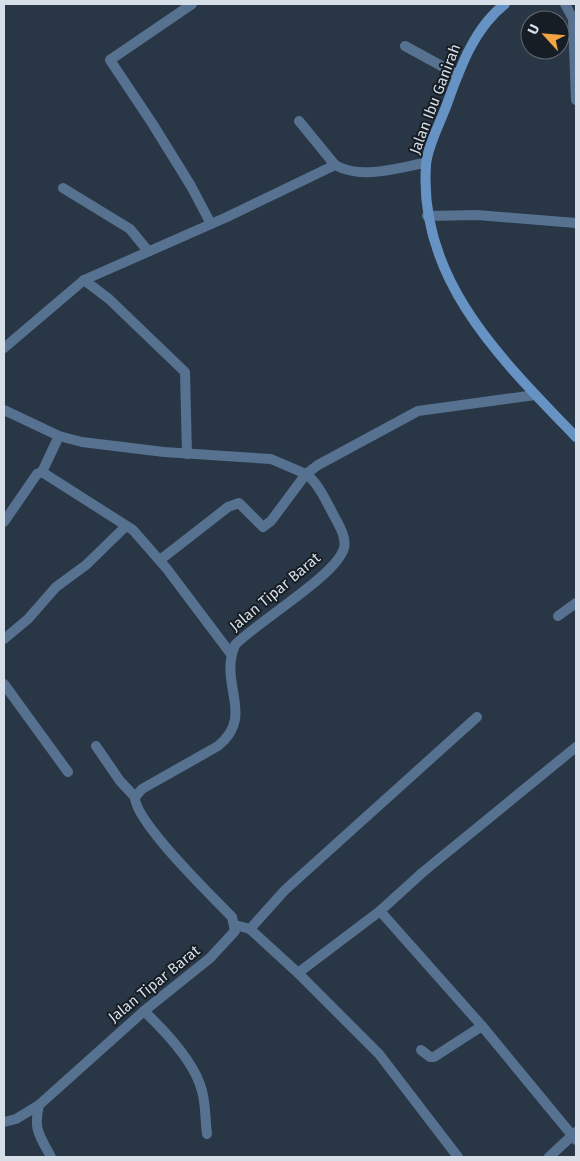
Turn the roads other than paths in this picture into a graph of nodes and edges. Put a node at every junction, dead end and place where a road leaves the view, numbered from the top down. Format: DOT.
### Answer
graph roads {
  1 [pos="192,4"];
  2 [pos="505,4"];
  3 [pos="565,4"];
  4 [pos="405,46"];
  5 [pos="458,76"];
  6 [pos="576,100"];
  7 [pos="300,121"];
  8 [pos="426,163"];
  9 [pos="334,165"];
  10 [pos="63,188"];
  11 [pos="427,216"];
  12 [pos="576,223"];
  13 [pos="211,224"];
  14 [pos="148,251"];
  15 [pos="84,280"];
  16 [pos="4,348"];
  17 [pos="536,395"];
  18 [pos="4,410"];
  19 [pos="59,436"];
  20 [pos="576,437"];
  21 [pos="187,454"];
  22 [pos="42,472"];
  23 [pos="306,474"];
  24 [pos="4,522"];
  25 [pos="126,526"];
  26 [pos="160,560"];
  27 [pos="576,603"];
  28 [pos="558,616"];
  29 [pos="4,639"];
  30 [pos="231,654"];
  31 [pos="4,684"];
  32 [pos="477,717"];
  33 [pos="96,746"];
  34 [pos="576,747"];
  35 [pos="68,772"];
  36 [pos="135,797"];
  37 [pos="380,911"];
  38 [pos="235,925"];
  39 [pos="250,929"];
  40 [pos="298,973"];
  41 [pos="144,1010"];
  42 [pos="482,1026"];
  43 [pos="421,1050"];
  44 [pos="39,1105"];
  45 [pos="4,1122"];
  46 [pos="207,1134"];
  47 [pos="575,1136"];
  48 [pos="452,1155"];
  49 [pos="51,1157"];
  50 [pos="549,1157"];
  1 -- 13 [label="street"];
  2 -- 5 [label="main road, Jalan Ibu Ganirah"];
  3 -- 6 [label="street"];
  4 -- 5 [label="street"];
  5 -- 8 [label="main road, Jalan Ibu Ganirah"];
  7 -- 9 [label="street"];
  8 -- 9 [label="street"];
  8 -- 11 [label="main road, Jalan Ibu Ganirah"];
  9 -- 13 [label="street"];
  10 -- 14 [label="street"];
  11 -- 12 [label="street"];
  11 -- 17 [label="main road, Jalan Ibu Ganirah"];
  13 -- 14 [label="street"];
  14 -- 15 [label="street"];
  15 -- 16 [label="street"];
  15 -- 21 [label="street"];
  17 -- 20 [label="main road, Jalan Ibu Ganirah"];
  17 -- 23 [label="street"];
  18 -- 19 [label="street"];
  19 -- 21 [label="street"];
  19 -- 22 [label="street"];
  21 -- 23 [label="street"];
  22 -- 24 [label="street"];
  22 -- 25 [label="street"];
  23 -- 26 [label="street"];
  23 -- 30 [label="street, Jalan Tipar Barat"];
  25 -- 26 [label="street"];
  25 -- 29 [label="street"];
  26 -- 30 [label="street"];
  27 -- 28 [label="street"];
  30 -- 36 [label="street, Jalan Tipar Barat"];
  31 -- 35 [label="street"];
  32 -- 39 [label="street"];
  33 -- 36 [label="street"];
  34 -- 37 [label="street"];
  36 -- 38 [label="street"];
  37 -- 40 [label="street"];
  37 -- 42 [label="street"];
  38 -- 39 [label="street"];
  38 -- 41 [label="street, Jalan Tipar Barat"];
  39 -- 40 [label="street"];
  40 -- 48 [label="street"];
  41 -- 44 [label="street, Jalan Tipar Barat"];
  41 -- 46 [label="street"];
  42 -- 43 [label="street"];
  42 -- 47 [label="street"];
  44 -- 45 [label="street, Jalan Tipar Barat"];
  44 -- 49 [label="street"];
  47 -- 50 [label="street"];
}
